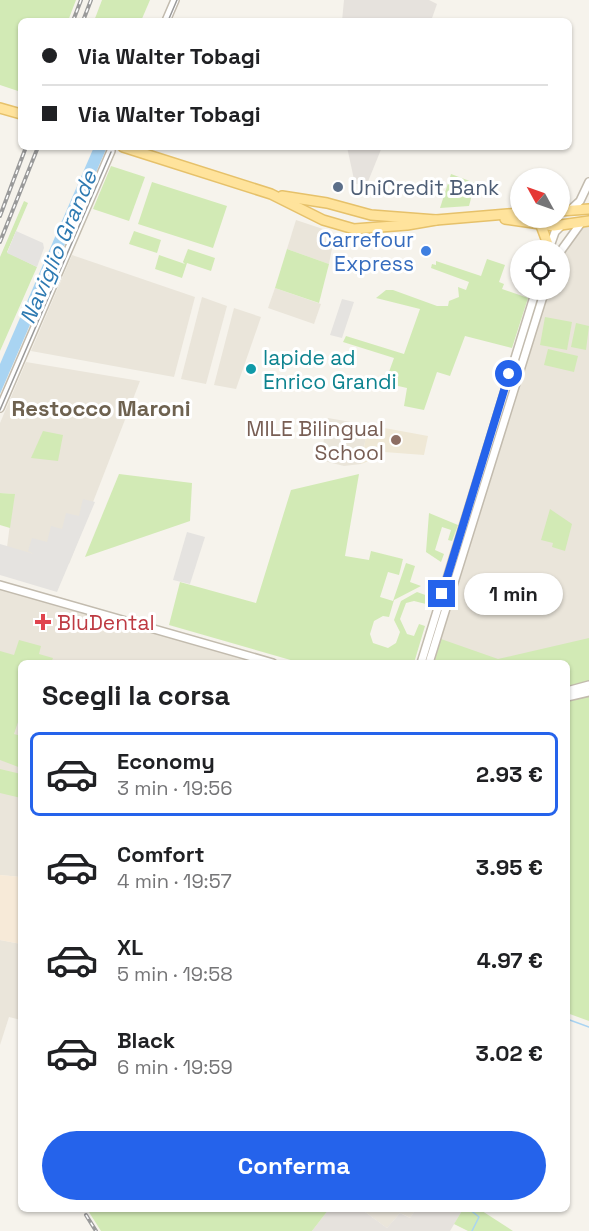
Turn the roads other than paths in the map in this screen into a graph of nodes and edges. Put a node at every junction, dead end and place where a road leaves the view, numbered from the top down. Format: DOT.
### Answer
graph roads {
  1 [pos="175,0"];
  2 [pos="167,18"];
  3 [pos="0,108"];
  4 [pos="18,113"];
  5 [pos="132,150"];
  6 [pos="111,152"];
  7 [pos="589,182"];
  8 [pos="271,194"];
  9 [pos="588,209"];
  10 [pos="570,210"];
  11 [pos="361,212"];
  12 [pos="510,214"];
  13 [pos="371,215"];
  14 [pos="493,217"];
  15 [pos="510,219"];
  16 [pos="436,220"];
  17 [pos="585,222"];
  18 [pos="570,223"];
  19 [pos="354,229"];
  20 [pos="366,229"];
  21 [pos="570,240"];
  22 [pos="533,300"];
  23 [pos="542,300"];
  24 [pos="0,408"];
  25 [pos="0,585"];
  26 [pos="262,660"];
  27 [pos="422,660"];
  28 [pos="430,660"];
  29 [pos="589,685"];
  30 [pos="570,690"];
  31 [pos="589,692"];
  32 [pos="570,696"];
  1 -- 2 [label="street"];
  3 -- 4 [label="main road"];
  5 -- 8 [label="main road"];
  6 -- 24 [label="street"];
  7 -- 10 [label="street"];
  8 -- 11 [label="main road"];
  8 -- 19 [label="main road"];
  9 -- 10 [label="main road"];
  9 -- 17 [label="main road"];
  11 -- 13 [label="main road"];
  11 -- 19 [label="main road"];
  12 -- 14 [label="main road"];
  13 -- 16 [label="main road"];
  13 -- 20 [label="main road"];
  14 -- 15 [label="main road"];
  14 -- 16 [label="main road"];
  16 -- 20 [label="main road"];
  17 -- 18 [label="main road"];
  17 -- 21 [label="street"];
  19 -- 20 [label="main road"];
  22 -- 27 [label="street"];
  23 -- 28 [label="street"];
  25 -- 26 [label="street"];
  29 -- 30 [label="street"];
  31 -- 32 [label="street"];
}
